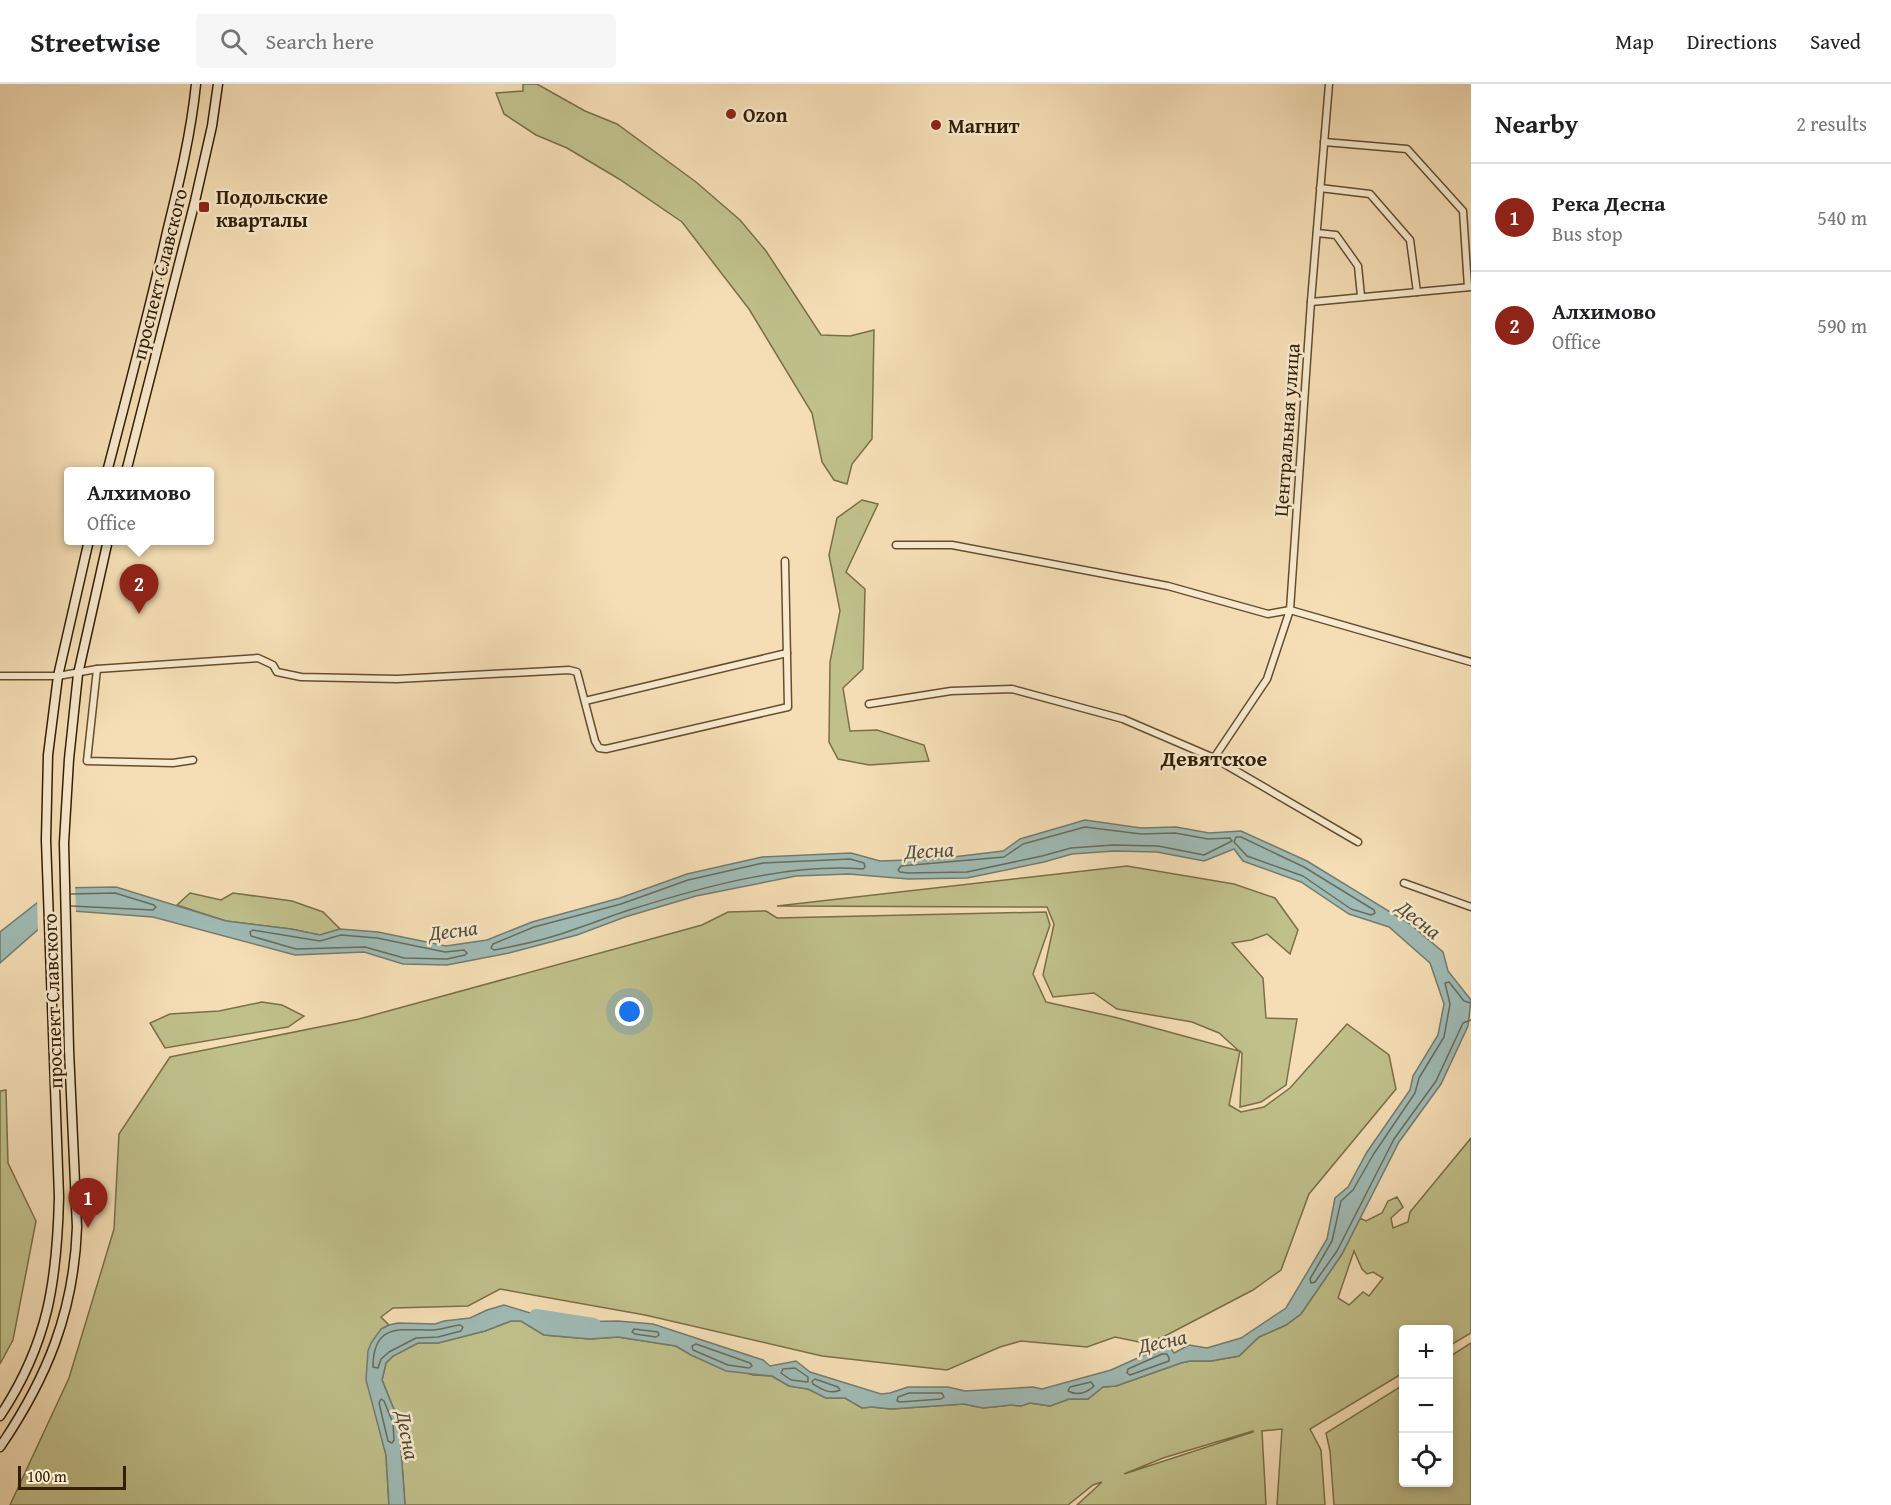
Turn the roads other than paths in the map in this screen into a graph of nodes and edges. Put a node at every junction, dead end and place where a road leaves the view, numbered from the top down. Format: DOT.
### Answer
graph roads {
  1 [pos="196,84"];
  2 [pos="218,84"];
  3 [pos="1329,84"];
  4 [pos="1324,142"];
  5 [pos="1320,188"];
  6 [pos="1317,233"];
  7 [pos="1470,287"];
  8 [pos="1417,292"];
  9 [pos="1361,296"];
  10 [pos="1311,302"];
  11 [pos="108,467"];
  12 [pos="127,467"];
  13 [pos="896,544"];
  14 [pos="88,545"];
  15 [pos="107,545"];
  16 [pos="785,561"];
  17 [pos="1290,610"];
  18 [pos="787,653"];
  19 [pos="1471,662"];
  20 [pos="97,669"];
  21 [pos="78,674"];
  22 [pos="0,676"];
  23 [pos="58,676"];
  24 [pos="585,701"];
  25 [pos="869,704"];
  26 [pos="1214,758"];
  27 [pos="194,760"];
  28 [pos="1358,842"];
  29 [pos="1404,883"];
  30 [pos="1471,907"];
  31 [pos="0,1416"];
  32 [pos="0,1447"];
  1 -- 11 [label="main road, проспект Славского"];
  2 -- 12 [label="main road, проспект Славского"];
  3 -- 4 [label="street, Центральная улица"];
  4 -- 5 [label="street, Центральная улица"];
  4 -- 7 [label="street"];
  5 -- 6 [label="street, Центральная улица"];
  5 -- 8 [label="street"];
  6 -- 9 [label="street"];
  6 -- 10 [label="street, Центральная улица"];
  7 -- 8 [label="street"];
  8 -- 9 [label="street"];
  9 -- 10 [label="street"];
  10 -- 17 [label="street, Центральная улица"];
  13 -- 17 [label="street"];
  14 -- 23 [label="main road, проспект Славского"];
  15 -- 21 [label="main road, проспект Славского"];
  16 -- 18 [label="street"];
  17 -- 19 [label="street"];
  17 -- 26 [label="street, Центральная улица"];
  18 -- 24 [label="street"];
  18 -- 24 [label="street"];
  20 -- 21 [label="street"];
  20 -- 24 [label="street"];
  20 -- 27 [label="street"];
  21 -- 23 [label="street"];
  21 -- 32 [label="main road, проспект Славского"];
  22 -- 23 [label="street"];
  23 -- 31 [label="main road, проспект Славского"];
  25 -- 26 [label="street"];
  26 -- 28 [label="street"];
  29 -- 30 [label="street"];
}
